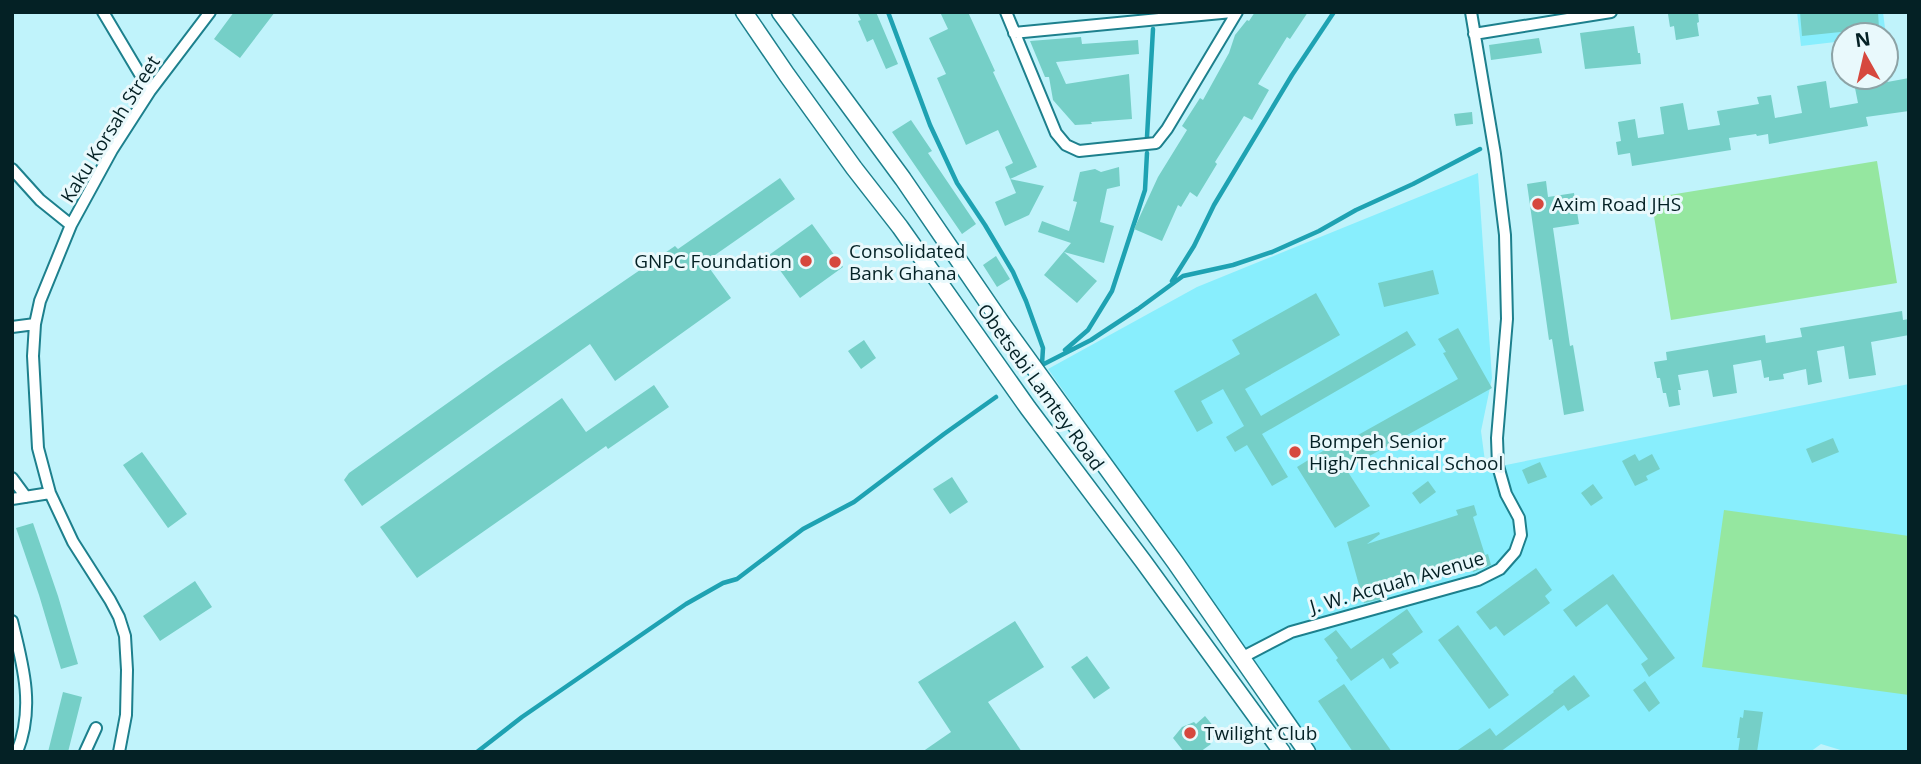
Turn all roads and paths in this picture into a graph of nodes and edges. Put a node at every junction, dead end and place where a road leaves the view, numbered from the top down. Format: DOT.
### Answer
graph roads {
  1 [pos="103,12"];
  2 [pos="210,12"];
  3 [pos="744,12"];
  4 [pos="780,12"];
  5 [pos="1006,12"];
  6 [pos="1235,12"];
  7 [pos="1471,12"];
  8 [pos="1611,12"];
  9 [pos="1014,33"];
  10 [pos="1474,34"];
  11 [pos="150,91"];
  12 [pos="12,169"];
  13 [pos="71,225"];
  14 [pos="35,324"];
  15 [pos="12,327"];
  16 [pos="12,478"];
  17 [pos="50,493"];
  18 [pos="26,497"];
  19 [pos="12,499"];
  20 [pos="12,621"];
  21 [pos="1243,657"];
  22 [pos="96,728"];
  23 [pos="17,752"];
  24 [pos="85,752"];
  25 [pos="119,752"];
  26 [pos="1282,752"];
  27 [pos="1307,752"];
  1 -- 11 [label="street"];
  2 -- 11 [label="street, Kaku Korsah Street"];
  3 -- 26 [label="main road, Obetsebi Lamtey Road"];
  4 -- 21 [label="main road, Obetsebi Lamtey Road"];
  5 -- 9 [label="street"];
  6 -- 9 [label="street"];
  6 -- 9 [label="street"];
  7 -- 10 [label="street, J. W. Acquah Avenue"];
  8 -- 10 [label="street"];
  10 -- 21 [label="street, J. W. Acquah Avenue"];
  11 -- 13 [label="street, Kaku Korsah Street"];
  12 -- 13 [label="street"];
  13 -- 14 [label="street, Kaku Korsah Street"];
  14 -- 15 [label="street"];
  14 -- 17 [label="street, Kaku Korsah Street"];
  16 -- 18 [label="street"];
  17 -- 18 [label="street"];
  17 -- 25 [label="street, Kaku Korsah Street"];
  18 -- 19 [label="street"];
  20 -- 23 [label="street"];
  21 -- 27 [label="main road, Obetsebi Lamtey Road"];
  22 -- 24 [label="street"];
}
